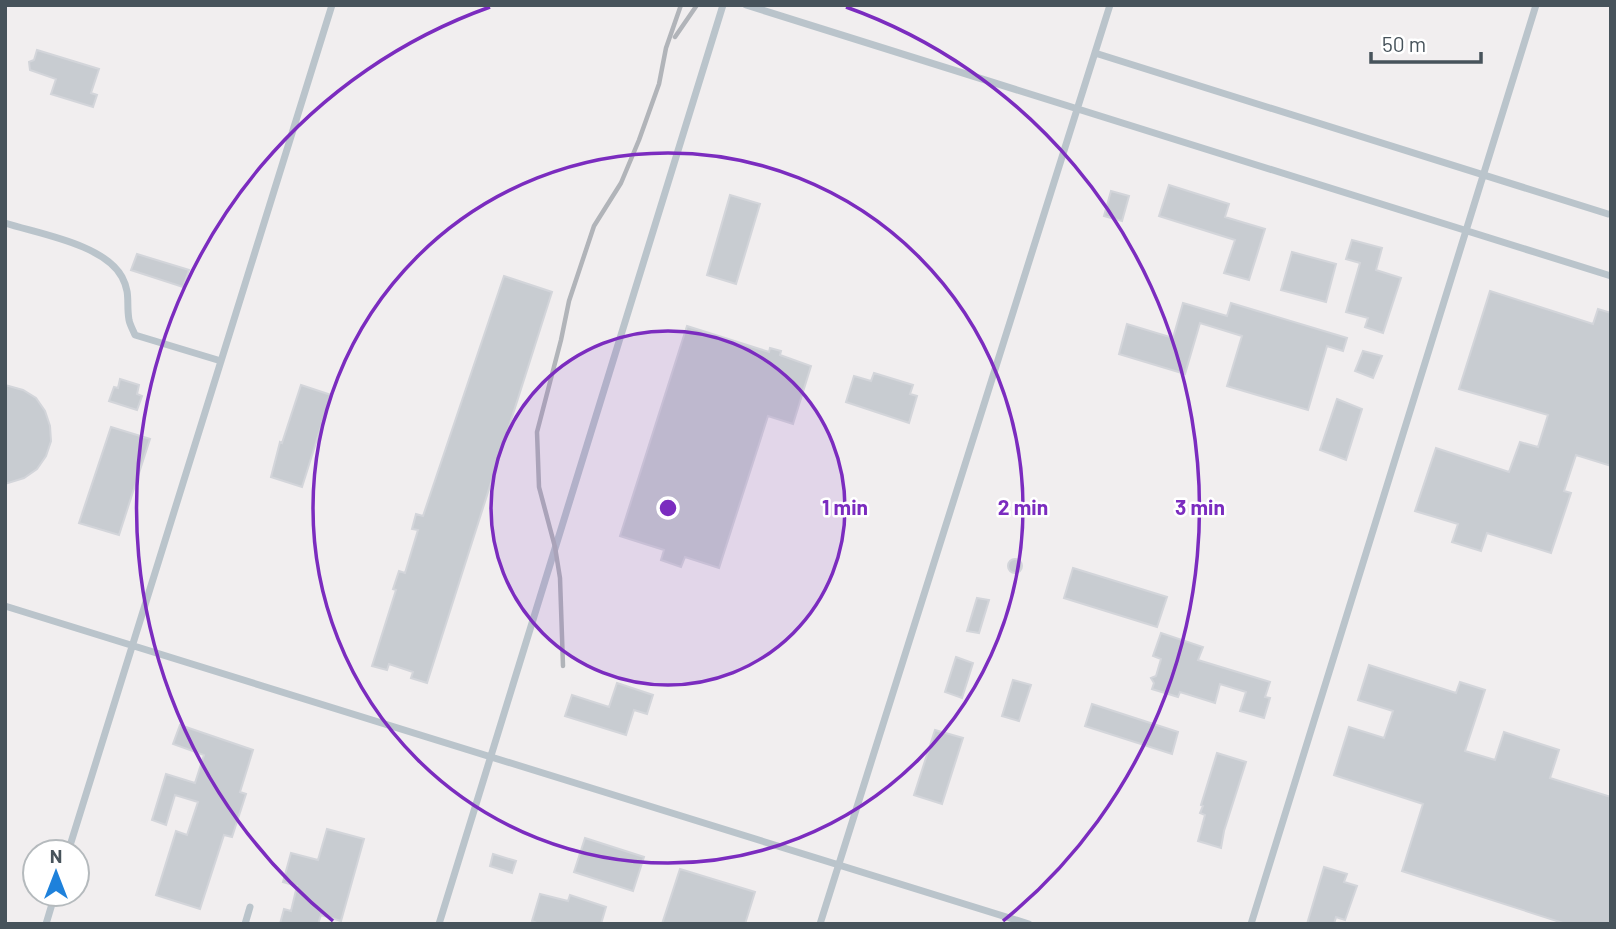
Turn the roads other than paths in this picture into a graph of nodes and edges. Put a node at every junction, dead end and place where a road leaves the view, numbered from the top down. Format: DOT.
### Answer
graph roads {
  1 [pos="332,5"];
  2 [pos="723,5"];
  3 [pos="746,5"];
  4 [pos="1110,5"];
  5 [pos="1536,5"];
  6 [pos="1095,53"];
  7 [pos="1077,107"];
  8 [pos="1483,175"];
  9 [pos="1608,214"];
  10 [pos="5,223"];
  11 [pos="1466,231"];
  12 [pos="1611,276"];
  13 [pos="221,362"];
  14 [pos="5,606"];
  15 [pos="133,646"];
  16 [pos="490,757"];
  17 [pos="72,838"];
  18 [pos="838,866"];
  19 [pos="250,907"];
  20 [pos="245,924"];
  21 [pos="439,924"];
  22 [pos="820,924"];
  23 [pos="1029,924"];
  24 [pos="1251,924"];
  1 -- 13 [label="lane"];
  2 -- 16 [label="lane"];
  3 -- 7 [label="lane"];
  4 -- 6 [label="lane"];
  5 -- 8 [label="lane"];
  6 -- 7 [label="lane"];
  6 -- 8 [label="lane"];
  7 -- 11 [label="lane"];
  7 -- 18 [label="lane"];
  8 -- 9 [label="lane"];
  8 -- 11 [label="lane"];
  10 -- 13 [label="lane"];
  11 -- 12 [label="lane"];
  11 -- 24 [label="lane"];
  13 -- 15 [label="lane"];
  14 -- 15 [label="lane"];
  15 -- 16 [label="lane"];
  15 -- 17 [label="lane"];
  16 -- 18 [label="lane"];
  16 -- 21 [label="lane"];
  18 -- 22 [label="lane"];
  18 -- 23 [label="lane"];
  19 -- 20 [label="lane"];
}
